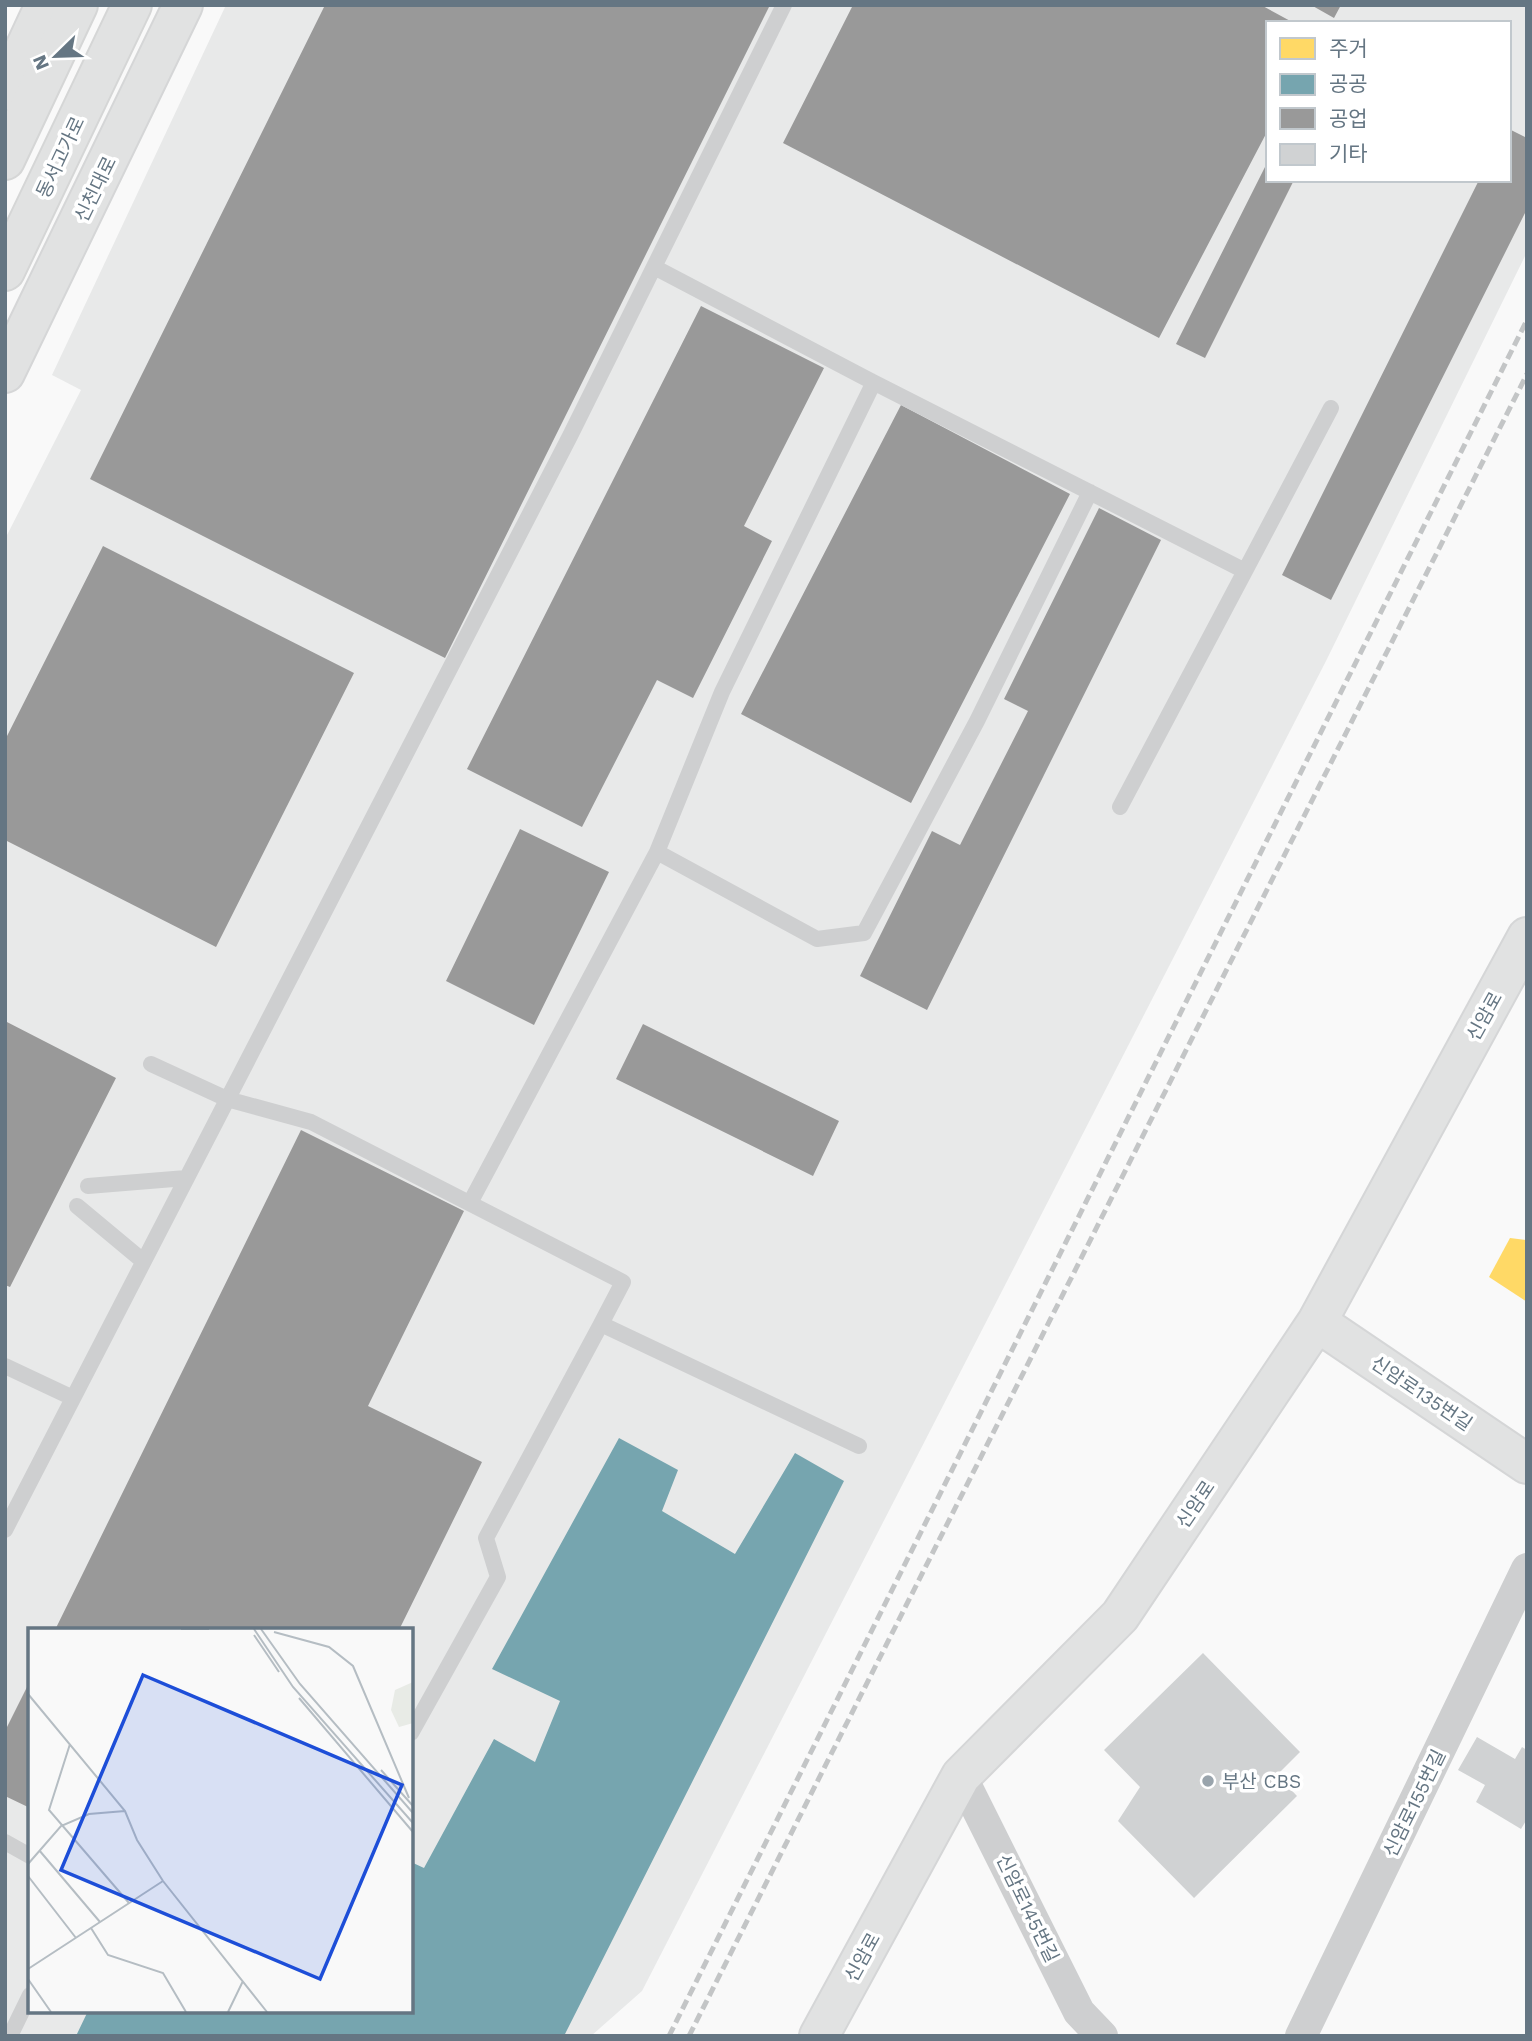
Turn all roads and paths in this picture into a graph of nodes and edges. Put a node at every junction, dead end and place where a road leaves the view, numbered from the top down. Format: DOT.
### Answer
graph roads {
  1 [pos="45,5"];
  2 [pos="78,5"];
  3 [pos="132,5"];
  4 [pos="183,5"];
  5 [pos="785,5"];
  6 [pos="5,91"];
  7 [pos="5,160"];
  8 [pos="654,267"];
  9 [pos="5,271"];
  10 [pos="5,373"];
  11 [pos="871,381"];
  12 [pos="1331,408"];
  13 [pos="1090,492"];
  14 [pos="1245,571"];
  15 [pos="1120,807"];
  16 [pos="657,852"];
  17 [pos="1527,937"];
  18 [pos="151,1064"];
  19 [pos="226,1099"];
  20 [pos="186,1178"];
  21 [pos="88,1186"];
  22 [pos="470,1203"];
  23 [pos="77,1206"];
  24 [pos="144,1261"];
  25 [pos="1317,1322"];
  26 [pos="601,1324"];
  27 [pos="5,1366"];
  28 [pos="73,1398"];
  29 [pos="859,1446"];
  30 [pos="1527,1464"];
  31 [pos="5,1530"];
  32 [pos="1527,1569"];
  33 [pos="413,1729"];
  34 [pos="961,1776"];
  35 [pos="5,1842"];
  36 [pos="28,1855"];
  37 [pos="28,1999"];
  38 [pos="10,2036"];
  39 [pos="819,2036"];
  40 [pos="1102,2036"];
  41 [pos="1301,2036"];
  1 -- 6 [label="main road"];
  2 -- 7 [label="main road"];
  3 -- 9 [label="main road, 동서고가로"];
  4 -- 10 [label="main road, 신천대로"];
  5 -- 8 [label="lane"];
  8 -- 11 [label="lane"];
  8 -- 19 [label="lane"];
  11 -- 13 [label="lane"];
  11 -- 16 [label="lane"];
  12 -- 14 [label="lane"];
  13 -- 14 [label="lane"];
  13 -- 16 [label="lane"];
  14 -- 15 [label="lane"];
  16 -- 22 [label="lane"];
  17 -- 25 [label="main road, 신암로"];
  18 -- 19 [label="lane"];
  19 -- 20 [label="lane"];
  19 -- 22 [label="lane"];
  20 -- 21 [label="lane"];
  20 -- 24 [label="lane"];
  22 -- 26 [label="lane"];
  23 -- 24 [label="lane"];
  24 -- 28 [label="lane"];
  25 -- 30 [label="main road, 신암로135번길"];
  25 -- 34 [label="main road, 신암로"];
  26 -- 29 [label="lane"];
  26 -- 33 [label="lane"];
  27 -- 28 [label="lane"];
  28 -- 31 [label="lane"];
  32 -- 41 [label="street, 신암로155번길"];
  34 -- 39 [label="main road, 신암로"];
  34 -- 40 [label="street, 신암로145번길"];
  35 -- 36 [label="lane"];
  37 -- 38 [label="lane"];
}
